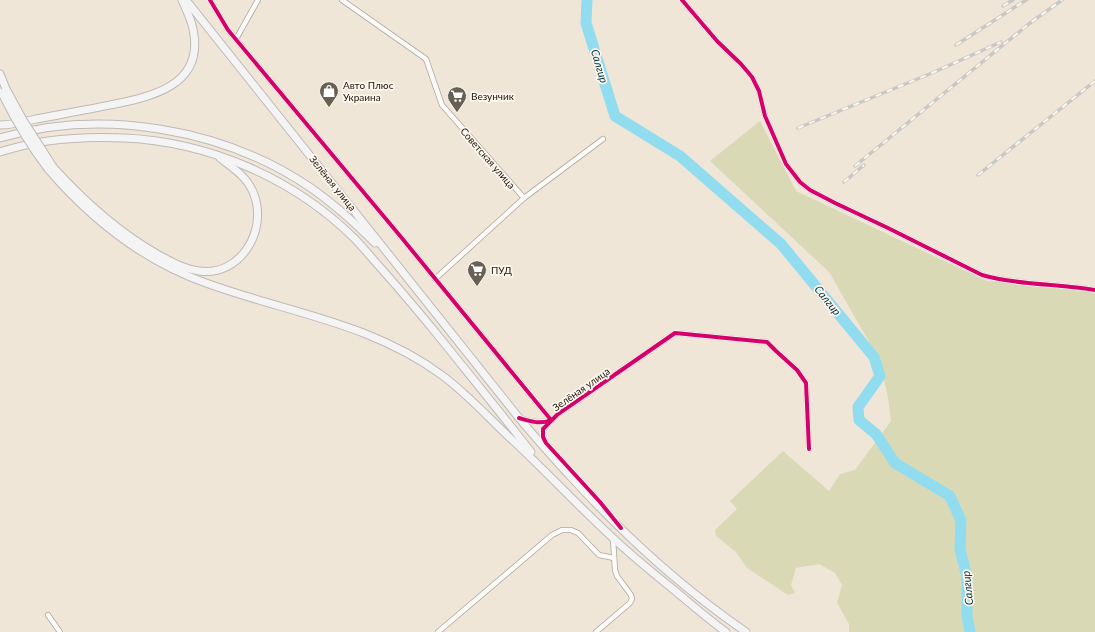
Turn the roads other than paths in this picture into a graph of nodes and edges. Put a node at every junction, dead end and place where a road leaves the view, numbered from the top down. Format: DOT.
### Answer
graph roads {
  1 [pos="182,0"];
  2 [pos="186,0"];
  3 [pos="210,0"];
  4 [pos="258,0"];
  5 [pos="342,0"];
  6 [pos="682,0"];
  7 [pos="236,39"];
  8 [pos="0,74"];
  9 [pos="3,90"];
  10 [pos="0,125"];
  11 [pos="0,138"];
  12 [pos="603,139"];
  13 [pos="0,152"];
  14 [pos="213,154"];
  15 [pos="51,168"];
  16 [pos="524,198"];
  17 [pos="389,255"];
  18 [pos="434,279"];
  19 [pos="1095,290"];
  20 [pos="519,418"];
  21 [pos="551,420"];
  22 [pos="809,449"];
  23 [pos="544,470"];
  24 [pos="621,528"];
  25 [pos="613,539"];
  26 [pos="614,558"];
  27 [pos="48,614"];
  28 [pos="60,632"];
  29 [pos="438,632"];
  30 [pos="596,632"];
  31 [pos="726,632"];
  32 [pos="746,632"];
  1 -- 10 [label="main road"];
  2 -- 17 [label="main road, Зелёная улица"];
  3 -- 7 [label="street"];
  4 -- 7 [label="street"];
  5 -- 16 [label="street, Советская улица"];
  6 -- 19 [label="street"];
  7 -- 18 [label="street"];
  8 -- 9 [label="main road"];
  9 -- 15 [label="main road, bridge"];
  11 -- 17 [label="main road"];
  12 -- 16 [label="street"];
  13 -- 14 [label="main road"];
  14 -- 15 [label="main road"];
  14 -- 23 [label="main road"];
  15 -- 23 [label="main road"];
  16 -- 18 [label="street"];
  17 -- 20 [label="main road, Зелёная улица"];
  18 -- 21 [label="street"];
  20 -- 21 [label="street"];
  20 -- 24 [label="main road, Зелёная улица"];
  21 -- 22 [label="street, Зелёная улица"];
  21 -- 24 [label="street, Зелёная улица"];
  23 -- 25 [label="main road"];
  24 -- 32 [label="main road, Зелёная улица"];
  25 -- 26 [label="street"];
  25 -- 31 [label="main road"];
  26 -- 29 [label="street"];
  26 -- 30 [label="street"];
  27 -- 28 [label="street"];
}
